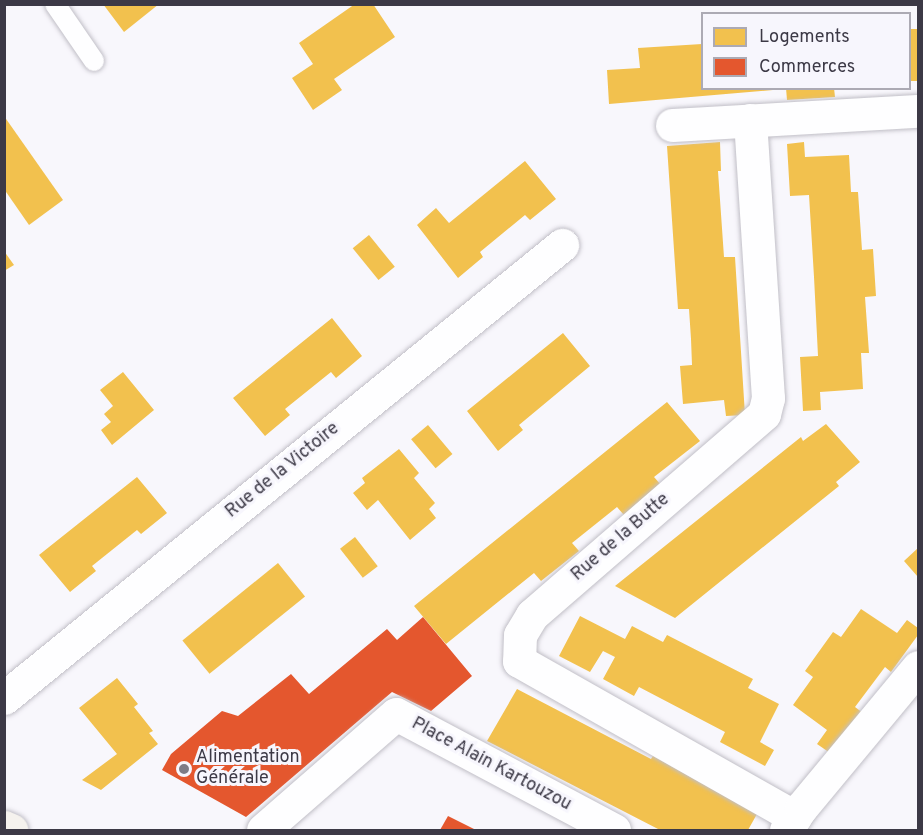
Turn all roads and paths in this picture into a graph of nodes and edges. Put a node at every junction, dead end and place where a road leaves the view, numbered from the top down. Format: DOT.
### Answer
graph roads {
  1 [pos="56,4"];
  2 [pos="94,61"];
  3 [pos="918,111"];
  4 [pos="750,120"];
  5 [pos="672,124"];
  6 [pos="562,245"];
  7 [pos="918,667"];
  8 [pos="4,698"];
  9 [pos="790,824"];
  10 [pos="4,827"];
  11 [pos="11,831"];
  12 [pos="263,831"];
  13 [pos="614,831"];
  1 -- 2 [label="lane"];
  3 -- 4 [label="street"];
  4 -- 5 [label="street"];
  4 -- 9 [label="street, Rue de la Butte"];
  6 -- 8 [label="street, Rue de la Victoire"];
  7 -- 9 [label="street, Rue de la Butte"];
  10 -- 11 [label="main road"];
  12 -- 13 [label="street, Place Alain Kartouzou"];
}
